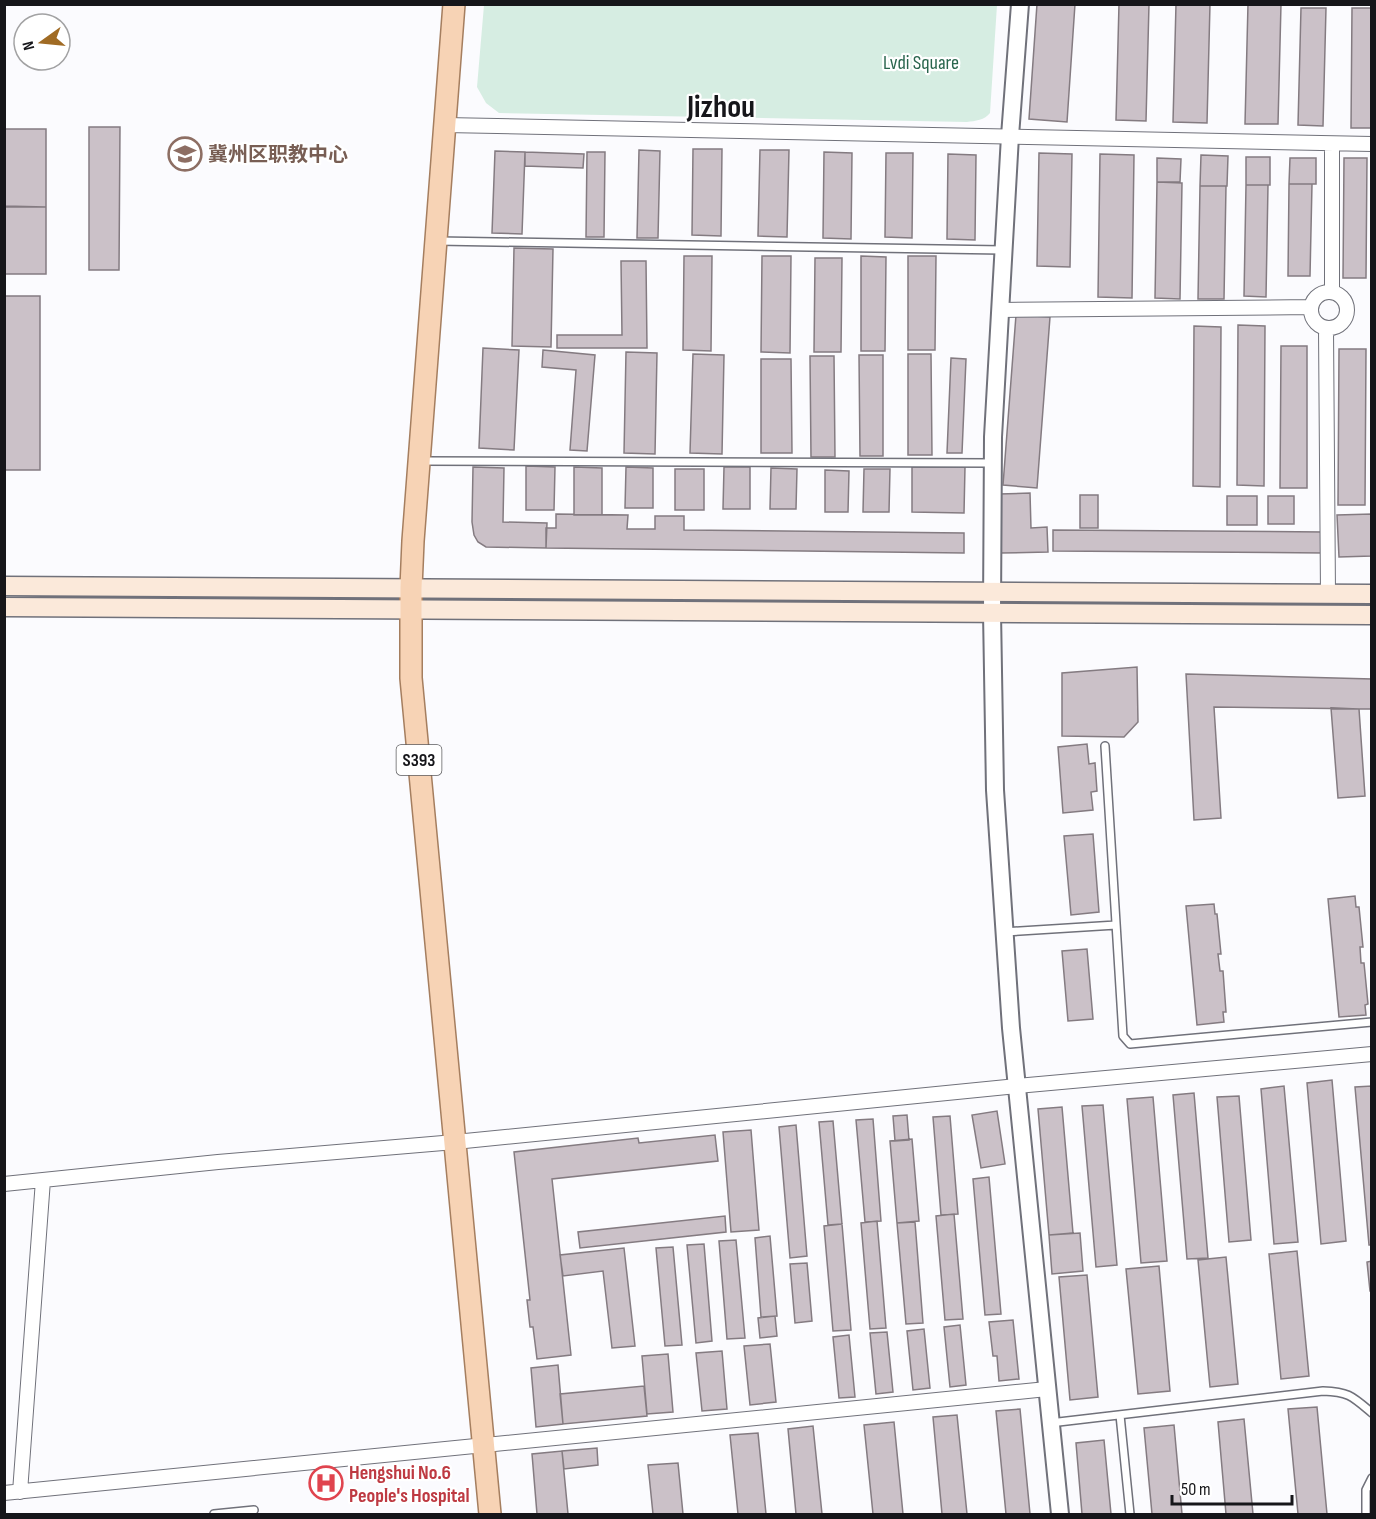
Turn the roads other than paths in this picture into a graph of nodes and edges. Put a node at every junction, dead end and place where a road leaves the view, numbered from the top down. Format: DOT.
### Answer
graph roads {
  1 [pos="454,4"];
  2 [pos="1020,4"];
  3 [pos="445,125"];
  4 [pos="1010,136"];
  5 [pos="1332,144"];
  6 [pos="1371,144"];
  7 [pos="436,242"];
  8 [pos="1004,250"];
  9 [pos="1332,292"];
  10 [pos="1311,307"];
  11 [pos="1000,310"];
  12 [pos="1326,329"];
  13 [pos="419,460"];
  14 [pos="993,463"];
  15 [pos="4,586"];
  16 [pos="992,591"];
  17 [pos="1328,594"];
  18 [pos="1371,594"];
  19 [pos="411,598"];
  20 [pos="4,607"];
  21 [pos="992,612"];
  22 [pos="1371,615"];
  23 [pos="1105,746"];
  24 [pos="1116,926"];
  25 [pos="1004,932"];
  26 [pos="1371,1022"];
  27 [pos="1371,1054"];
  28 [pos="1017,1086"];
  29 [pos="454,1142"];
  30 [pos="43,1180"];
  31 [pos="4,1184"];
  32 [pos="1047,1389"];
  33 [pos="1371,1413"];
  34 [pos="1120,1415"];
  35 [pos="1050,1423"];
  36 [pos="483,1444"];
  37 [pos="1371,1478"];
  38 [pos="20,1492"];
  39 [pos="4,1493"];
  40 [pos="254,1510"];
  41 [pos="214,1515"];
  42 [pos="490,1515"];
  43 [pos="1060,1515"];
  44 [pos="1130,1515"];
  45 [pos="1365,1515"];
  1 -- 3 [label="main road, S393"];
  2 -- 4 [label="street"];
  3 -- 4 [label="street"];
  3 -- 7 [label="main road, S393"];
  4 -- 5 [label="street"];
  4 -- 8 [label="street"];
  5 -- 6 [label="street"];
  5 -- 9 [label="street"];
  7 -- 8 [label="lane"];
  7 -- 13 [label="main road, S393"];
  8 -- 11 [label="street"];
  9 -- 10 [label="street"];
  9 -- 12 [label="street"];
  10 -- 11 [label="street"];
  10 -- 12 [label="street"];
  11 -- 14 [label="street"];
  12 -- 17 [label="street"];
  13 -- 14 [label="lane"];
  13 -- 19 [label="main road, S393"];
  14 -- 16 [label="street"];
  15 -- 19 [label="main road"];
  16 -- 17 [label="main road"];
  16 -- 19 [label="main road"];
  16 -- 21 [label="street"];
  17 -- 18 [label="main road"];
  19 -- 20 [label="main road"];
  19 -- 21 [label="main road"];
  19 -- 29 [label="main road, S393"];
  21 -- 22 [label="main road"];
  21 -- 25 [label="street"];
  23 -- 24 [label="lane"];
  24 -- 25 [label="lane"];
  24 -- 26 [label="lane"];
  25 -- 28 [label="street"];
  27 -- 28 [label="street"];
  28 -- 29 [label="street"];
  28 -- 32 [label="street"];
  29 -- 30 [label="street"];
  29 -- 36 [label="main road, S393"];
  30 -- 31 [label="street"];
  30 -- 38 [label="street"];
  32 -- 35 [label="street"];
  32 -- 36 [label="street"];
  33 -- 34 [label="lane"];
  34 -- 35 [label="lane"];
  34 -- 44 [label="lane"];
  35 -- 43 [label="street"];
  36 -- 38 [label="street"];
  36 -- 42 [label="main road, S393"];
  37 -- 45 [label="lane"];
  38 -- 39 [label="street"];
  40 -- 41 [label="lane"];
}
